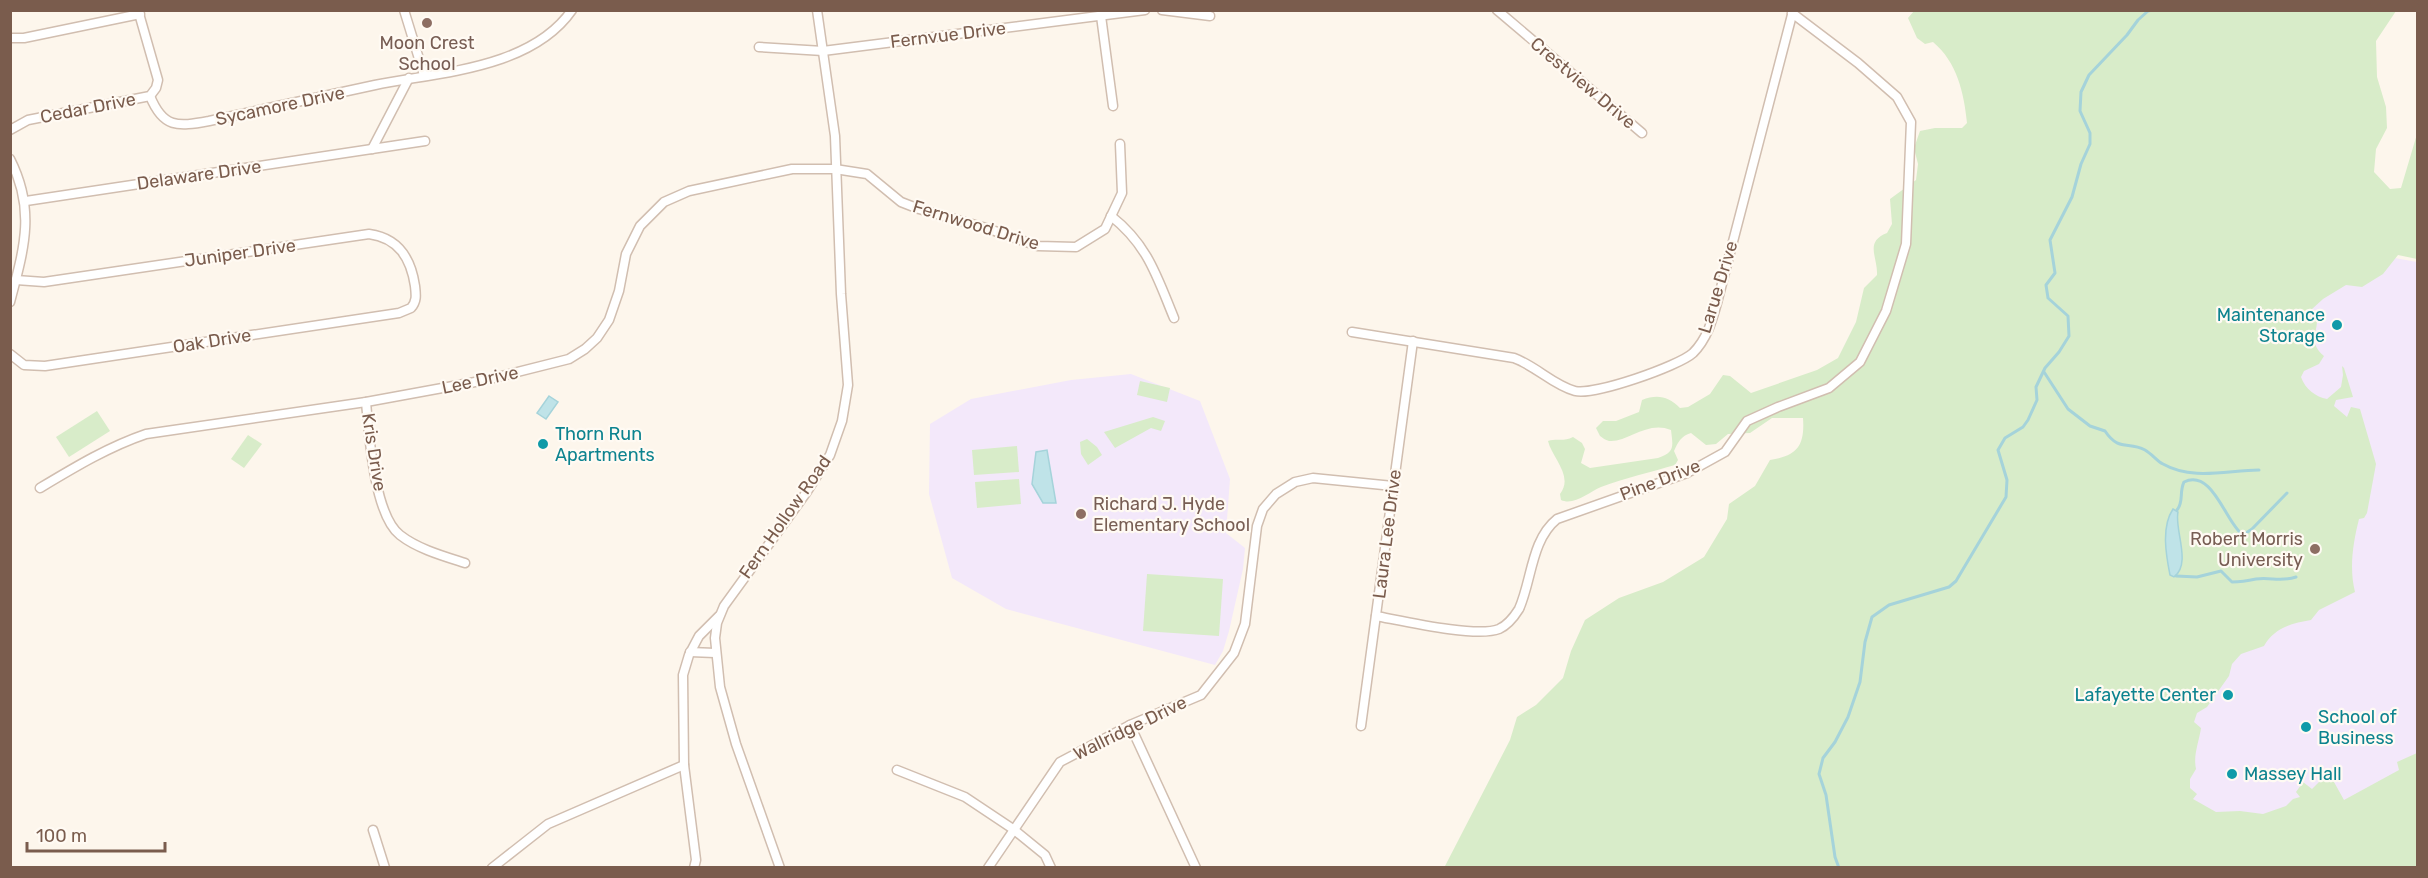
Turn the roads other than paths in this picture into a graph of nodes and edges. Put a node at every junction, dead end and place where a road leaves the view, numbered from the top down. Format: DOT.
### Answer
graph roads {
  1 [pos="404,10"];
  2 [pos="572,10"];
  3 [pos="817,10"];
  4 [pos="1145,10"];
  5 [pos="1162,10"];
  6 [pos="1497,10"];
  7 [pos="1792,12"];
  8 [pos="139,13"];
  9 [pos="1101,16"];
  10 [pos="1210,16"];
  11 [pos="10,38"];
  12 [pos="759,47"];
  13 [pos="823,51"];
  14 [pos="424,75"];
  15 [pos="409,78"];
  16 [pos="150,96"];
  17 [pos="1113,106"];
  18 [pos="10,130"];
  19 [pos="1642,133"];
  20 [pos="425,141"];
  21 [pos="1120,144"];
  22 [pos="372,149"];
  23 [pos="10,159"];
  24 [pos="835,169"];
  25 [pos="26,201"];
  26 [pos="1111,216"];
  27 [pos="16,280"];
  28 [pos="10,302"];
  29 [pos="414,305"];
  30 [pos="1174,318"];
  31 [pos="1352,332"];
  32 [pos="1413,341"];
  33 [pos="10,354"];
  34 [pos="366,402"];
  35 [pos="1393,486"];
  36 [pos="40,488"];
  37 [pos="465,563"];
  38 [pos="719,616"];
  39 [pos="1376,616"];
  40 [pos="690,652"];
  41 [pos="715,653"];
  42 [pos="1130,726"];
  43 [pos="1361,726"];
  44 [pos="684,765"];
  45 [pos="897,770"];
  46 [pos="1013,829"];
  47 [pos="373,830"];
  48 [pos="385,867"];
  49 [pos="492,867"];
  50 [pos="694,867"];
  51 [pos="780,867"];
  52 [pos="988,867"];
  53 [pos="1051,867"];
  54 [pos="1196,867"];
  1 -- 14 [label="street"];
  2 -- 14 [label="street, Sycamore Drive"];
  3 -- 13 [label="street, Fern Hollow Road"];
  4 -- 9 [label="street, Fernvue Drive"];
  5 -- 10 [label="street"];
  6 -- 19 [label="street, Crestview Drive"];
  7 -- 32 [label="street, Larue Drive"];
  7 -- 39 [label="street, Pine Drive"];
  8 -- 11 [label="street"];
  8 -- 16 [label="street, Cedar Drive"];
  9 -- 13 [label="street, Fernvue Drive"];
  9 -- 17 [label="street"];
  12 -- 13 [label="street, Fernvue Drive"];
  13 -- 24 [label="street, Fern Hollow Road"];
  14 -- 15 [label="street, Sycamore Drive"];
  15 -- 16 [label="street, Sycamore Drive"];
  15 -- 22 [label="street"];
  16 -- 18 [label="street, Cedar Drive"];
  20 -- 22 [label="street, Delaware Drive"];
  21 -- 26 [label="street, Fernwood Drive"];
  22 -- 25 [label="street, Delaware Drive"];
  23 -- 25 [label="street"];
  24 -- 26 [label="street, Fernwood Drive"];
  24 -- 34 [label="street, Lee Drive"];
  24 -- 38 [label="street, Fern Hollow Road"];
  25 -- 27 [label="street"];
  26 -- 30 [label="street"];
  27 -- 28 [label="street"];
  27 -- 29 [label="street, Juniper Drive"];
  29 -- 33 [label="street, Oak Drive"];
  31 -- 32 [label="street, Larue Drive"];
  32 -- 35 [label="street, Laura Lee Drive"];
  34 -- 36 [label="street, Lee Drive"];
  34 -- 37 [label="street, Kris Drive"];
  35 -- 39 [label="street, Laura Lee Drive"];
  35 -- 42 [label="street, Wallridge Drive"];
  38 -- 40 [label="street"];
  38 -- 41 [label="street, Fern Hollow Road"];
  39 -- 43 [label="street, Laura Lee Drive"];
  40 -- 41 [label="street"];
  40 -- 44 [label="street"];
  41 -- 51 [label="street, Fern Hollow Road"];
  42 -- 46 [label="street, Wallridge Drive"];
  42 -- 54 [label="street"];
  44 -- 49 [label="street"];
  44 -- 50 [label="street"];
  45 -- 46 [label="street"];
  46 -- 52 [label="street, Wallridge Drive"];
  46 -- 53 [label="street"];
  47 -- 48 [label="street"];
}
